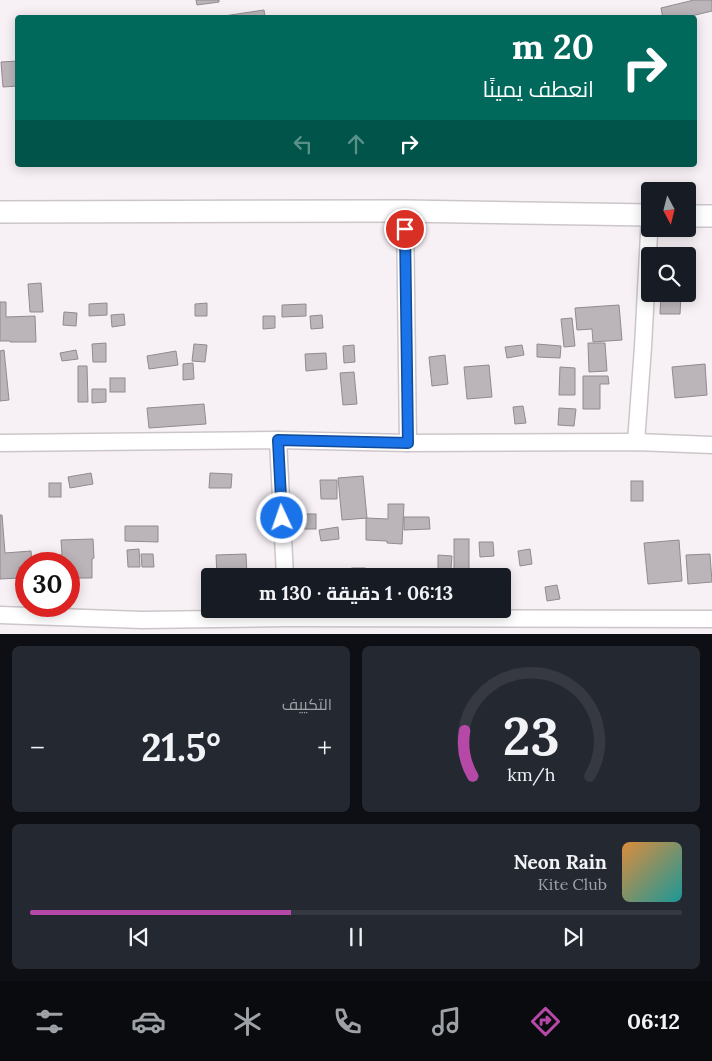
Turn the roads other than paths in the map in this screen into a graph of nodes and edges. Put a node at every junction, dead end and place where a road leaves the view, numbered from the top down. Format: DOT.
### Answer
graph roads {
  1 [pos="405,211"];
  2 [pos="0,212"];
  3 [pos="641,215"];
  4 [pos="696,216"];
  5 [pos="712,216"];
  6 [pos="649,238"];
  7 [pos="278,440"];
  8 [pos="636,442"];
  9 [pos="0,443"];
  10 [pos="408,443"];
  11 [pos="712,445"];
  12 [pos="285,568"];
  13 [pos="0,615"];
  14 [pos="242,618"];
  15 [pos="402,618"];
  16 [pos="712,619"];
  17 [pos="631,626"];
  18 [pos="142,627"];
  1 -- 2 [label="street"];
  1 -- 3 [label="street"];
  1 -- 10 [label="street"];
  4 -- 5 [label="street"];
  6 -- 8 [label="street"];
  7 -- 9 [label="street"];
  7 -- 10 [label="street"];
  7 -- 12 [label="street"];
  8 -- 10 [label="street"];
  8 -- 11 [label="street"];
  13 -- 18 [label="street"];
  14 -- 18 [label="street"];
  15 -- 17 [label="street"];
  16 -- 17 [label="street"];
}
